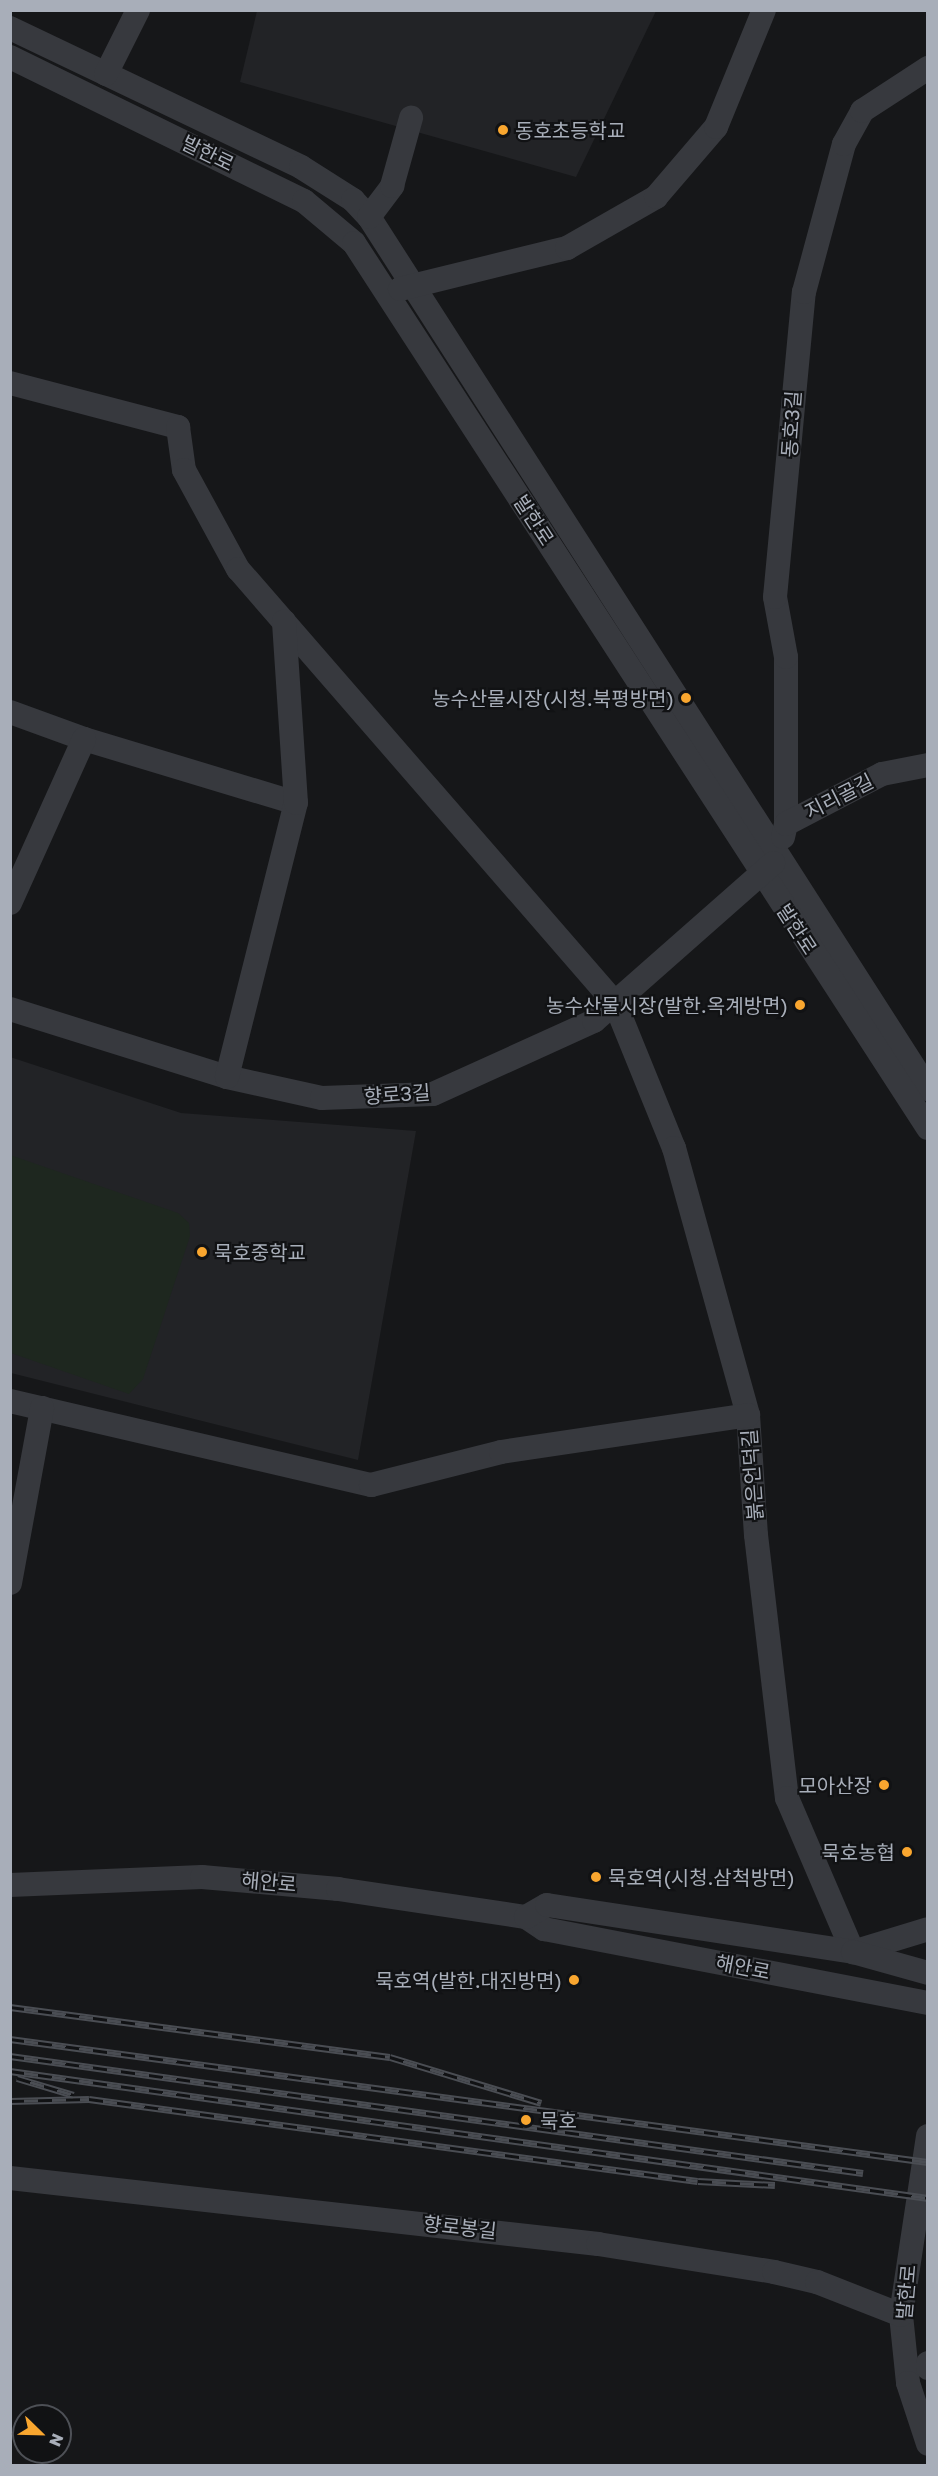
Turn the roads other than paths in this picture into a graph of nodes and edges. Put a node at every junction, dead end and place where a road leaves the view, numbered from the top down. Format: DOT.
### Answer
graph roads {
  1 [pos="138,10"];
  2 [pos="764,10"];
  3 [pos="10,27"];
  4 [pos="10,57"];
  5 [pos="927,68"];
  6 [pos="106,74"];
  7 [pos="411,118"];
  8 [pos="369,217"];
  9 [pos="415,285"];
  10 [pos="387,293"];
  11 [pos="10,383"];
  12 [pos="284,621"];
  13 [pos="10,712"];
  14 [pos="84,739"];
  15 [pos="927,765"];
  16 [pos="296,803"];
  17 [pos="786,824"];
  18 [pos="780,858"];
  19 [pos="760,872"];
  20 [pos="10,903"];
  21 [pos="615,1004"];
  22 [pos="10,1009"];
  23 [pos="227,1077"];
  24 [pos="927,1089"];
  25 [pos="927,1128"];
  26 [pos="10,1401"];
  27 [pos="42,1408"];
  28 [pos="748,1415"];
  29 [pos="10,1583"];
  30 [pos="10,1885"];
  31 [pos="526,1917"];
  32 [pos="927,1929"];
  33 [pos="852,1952"];
  34 [pos="927,1973"];
  35 [pos="927,2003"];
  36 [pos="927,2136"];
  37 [pos="10,2178"];
  38 [pos="901,2315"];
  39 [pos="927,2363"];
  40 [pos="927,2368"];
  41 [pos="927,2444"];
  1 -- 6 [label="street"];
  2 -- 9 [label="street"];
  3 -- 6 [label="street, 발한로"];
  4 -- 10 [label="street, 발한로"];
  5 -- 17 [label="street, 동호3길"];
  6 -- 8 [label="street, 발한로"];
  7 -- 8 [label="street"];
  8 -- 9 [label="street, 발한로"];
  9 -- 10 [label="street"];
  9 -- 18 [label="street, 발한로"];
  10 -- 19 [label="street, 발한로"];
  11 -- 12 [label="street, 붉은언덕길"];
  12 -- 16 [label="street"];
  12 -- 21 [label="street, 붉은언덕길"];
  13 -- 14 [label="street"];
  14 -- 16 [label="street"];
  14 -- 20 [label="street"];
  15 -- 17 [label="street, 지리골길"];
  16 -- 23 [label="street"];
  17 -- 18 [label="street, 지리골길"];
  18 -- 19 [label="street, 향로3길"];
  18 -- 24 [label="street, 발한로"];
  19 -- 21 [label="street, 향로3길"];
  19 -- 25 [label="street, 발한로"];
  21 -- 23 [label="street, 향로3길"];
  21 -- 28 [label="street, 붉은언덕길"];
  22 -- 23 [label="street, 향로3길"];
  26 -- 27 [label="street"];
  27 -- 28 [label="street"];
  27 -- 29 [label="street"];
  28 -- 33 [label="street, 붉은언덕길"];
  30 -- 31 [label="street, 해안로"];
  31 -- 33 [label="street, 해안로"];
  31 -- 35 [label="street, 해안로"];
  32 -- 33 [label="street"];
  33 -- 34 [label="street, 해안로"];
  36 -- 38 [label="street, 발한로"];
  37 -- 38 [label="street, 향로봉길"];
  38 -- 41 [label="street, 발한로"];
  39 -- 40 [label="street"];
}
